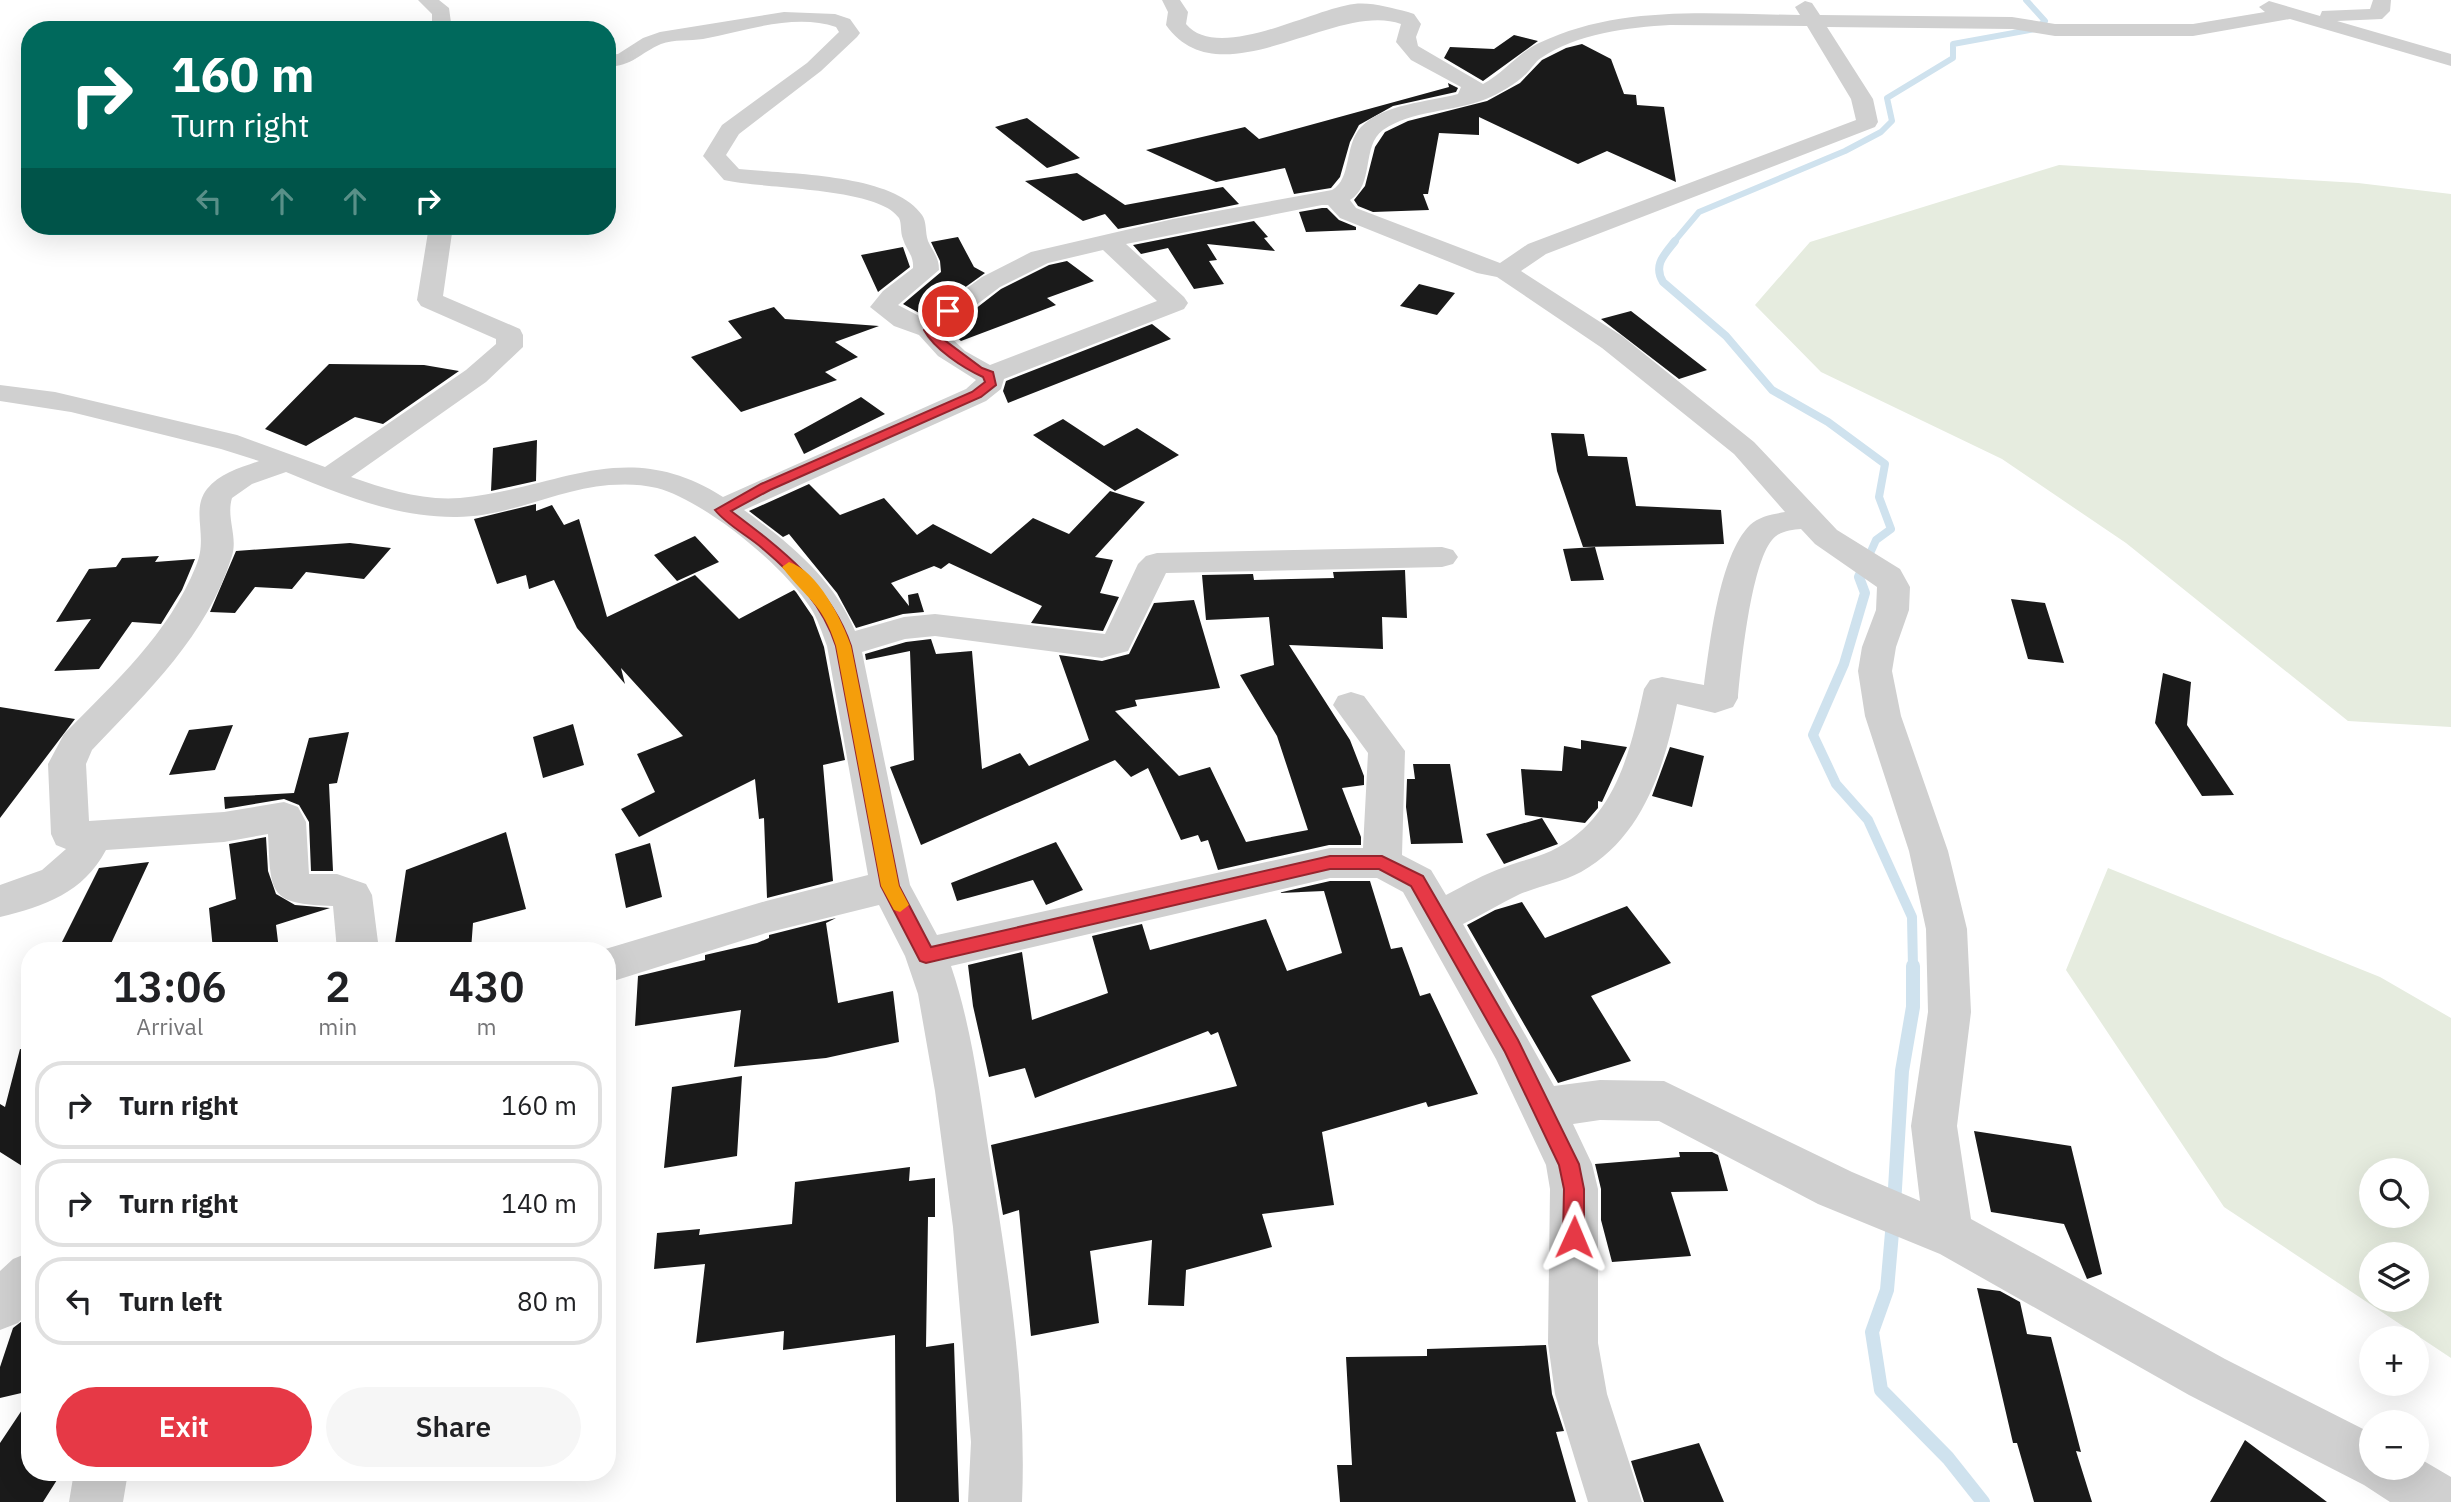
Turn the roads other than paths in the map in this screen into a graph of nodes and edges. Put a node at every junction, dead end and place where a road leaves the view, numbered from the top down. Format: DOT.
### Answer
graph roads {
  1 [pos="427,0"];
  2 [pos="1171,0"];
  3 [pos="1800,0"];
  4 [pos="2382,0"];
  5 [pos="2246,2"];
  6 [pos="2296,14"];
  7 [pos="442,21"];
  8 [pos="1815,22"];
  9 [pos="616,59"];
  10 [pos="2451,60"];
  11 [pos="1473,96"];
  12 [pos="1337,200"];
  13 [pos="440,235"];
  14 [pos="1108,241"];
  15 [pos="1504,271"];
  16 [pos="929,330"];
  17 [pos="989,375"];
  18 [pos="0,393"];
  19 [pos="285,461"];
  20 [pos="328,478"];
  21 [pos="722,510"];
  22 [pos="1809,519"];
  23 [pos="1442,557"];
  24 [pos="844,646"];
  25 [pos="1351,705"];
  26 [pos="94,836"];
  27 [pos="1382,863"];
  28 [pos="890,886"];
  29 [pos="0,901"];
  30 [pos="1438,916"];
  31 [pos="357,942"];
  32 [pos="926,955"];
  33 [pos="616,963"];
  34 [pos="1542,1108"];
  35 [pos="1941,1231"];
  36 [pos="21,1285"];
  37 [pos="0,1305"];
  38 [pos="2359,1455"];
  39 [pos="2404,1480"];
  40 [pos="100,1481"];
  41 [pos="96,1502"];
  42 [pos="995,1502"];
  43 [pos="1615,1502"];
  44 [pos="2442,1502"];
  1 -- 7 [label="street"];
  2 -- 11 [label="street"];
  3 -- 8 [label="street"];
  4 -- 6 [label="street"];
  5 -- 6 [label="street"];
  6 -- 8 [label="street"];
  6 -- 10 [label="street"];
  8 -- 11 [label="street"];
  8 -- 15 [label="street"];
  9 -- 16 [label="street"];
  11 -- 12 [label="street"];
  12 -- 14 [label="street"];
  12 -- 15 [label="street"];
  13 -- 20 [label="street"];
  14 -- 16 [label="street"];
  14 -- 17 [label="street"];
  15 -- 22 [label="street"];
  16 -- 17 [label="street"];
  17 -- 21 [label="street"];
  18 -- 19 [label="street"];
  19 -- 20 [label="street"];
  19 -- 26 [label="street"];
  20 -- 21 [label="street"];
  21 -- 24 [label="street"];
  22 -- 30 [label="street"];
  22 -- 35 [label="street"];
  23 -- 24 [label="street"];
  24 -- 28 [label="street"];
  25 -- 27 [label="street"];
  26 -- 29 [label="street"];
  26 -- 31 [label="street"];
  27 -- 30 [label="street"];
  27 -- 32 [label="street"];
  28 -- 32 [label="street"];
  28 -- 33 [label="street"];
  30 -- 34 [label="street"];
  32 -- 42 [label="street"];
  34 -- 35 [label="street"];
  34 -- 43 [label="street"];
  35 -- 38 [label="street"];
  36 -- 37 [label="street"];
  39 -- 44 [label="street"];
  40 -- 41 [label="street"];
}
